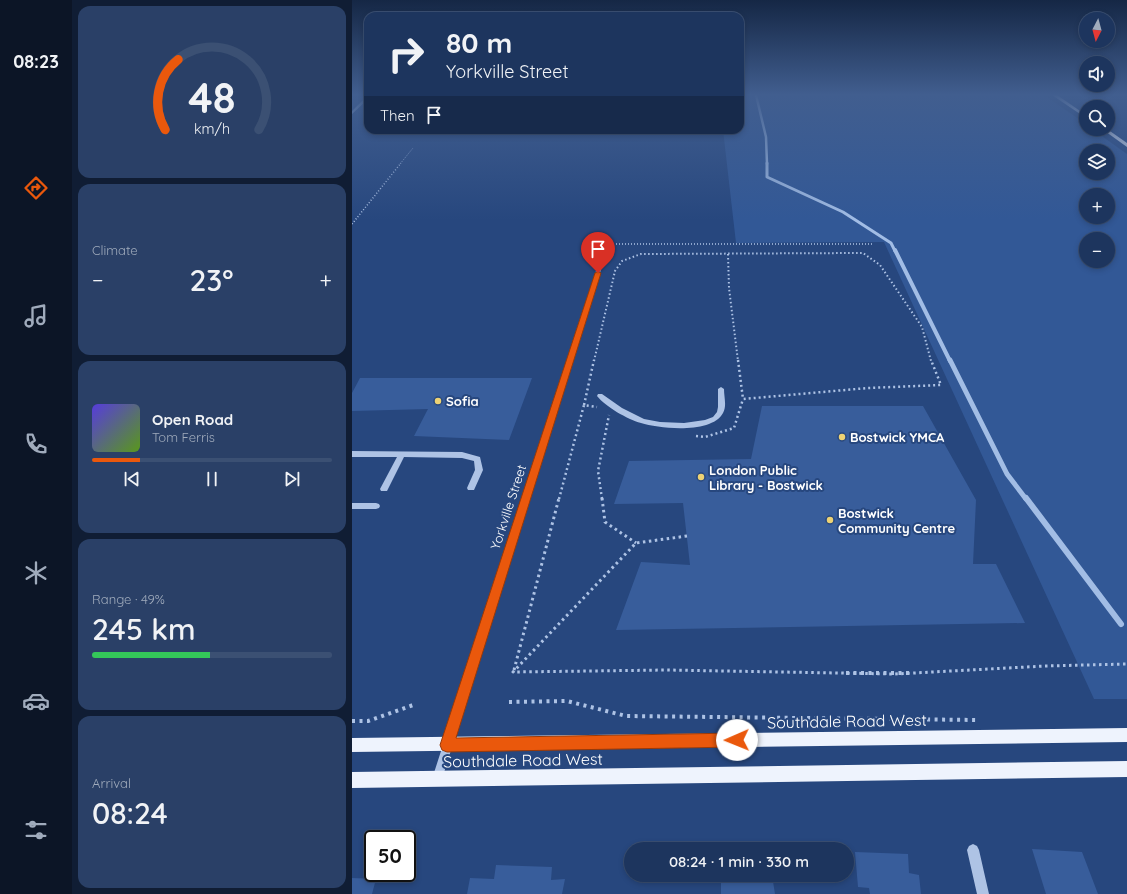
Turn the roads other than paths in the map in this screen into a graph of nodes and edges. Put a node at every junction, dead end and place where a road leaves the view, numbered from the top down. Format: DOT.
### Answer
graph roads {
  1 [pos="1115,137"];
  2 [pos="1127,145"];
  3 [pos="607,244"];
  4 [pos="721,389"];
  5 [pos="600,396"];
  6 [pos="352,454"];
  7 [pos="402,454"];
  8 [pos="384,488"];
  9 [pos="471,488"];
  10 [pos="352,506"];
  11 [pos="376,506"];
  12 [pos="1127,735"];
  13 [pos="352,745"];
  14 [pos="447,745"];
  15 [pos="1127,769"];
  16 [pos="437,779"];
  17 [pos="352,780"];
  18 [pos="973,850"];
  19 [pos="983,894"];
  1 -- 2 [label="main road"];
  3 -- 14 [label="street, Yorkville Street"];
  4 -- 5 [label="street"];
  6 -- 7 [label="street"];
  7 -- 8 [label="street"];
  7 -- 9 [label="street"];
  10 -- 11 [label="street"];
  12 -- 14 [label="main road, Southdale Road West"];
  13 -- 14 [label="main road, Southdale Road West"];
  14 -- 16 [label="street, Yorkville Street"];
  15 -- 16 [label="main road, Southdale Road West"];
  16 -- 17 [label="main road, Southdale Road West"];
  18 -- 19 [label="street"];
}
